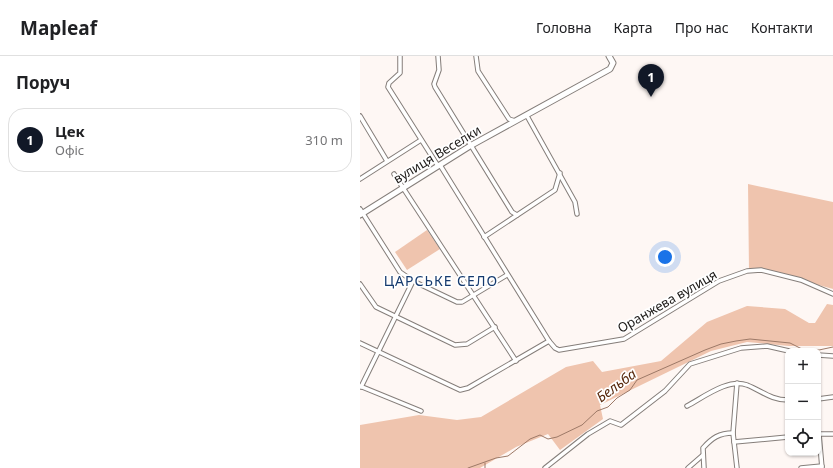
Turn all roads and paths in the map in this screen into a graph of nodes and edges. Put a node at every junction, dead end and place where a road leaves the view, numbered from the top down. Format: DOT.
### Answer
graph roads {
  1 [pos="400,56"];
  2 [pos="438,56"];
  3 [pos="476,56"];
  4 [pos="609,56"];
  5 [pos="360,116"];
  6 [pos="527,116"];
  7 [pos="518,120"];
  8 [pos="421,140"];
  9 [pos="470,146"];
  10 [pos="387,161"];
  11 [pos="439,165"];
  12 [pos="560,173"];
  13 [pos="394,174"];
  14 [pos="360,179"];
  15 [pos="403,188"];
  16 [pos="361,213"];
  17 [pos="578,214"];
  18 [pos="517,215"];
  19 [pos="484,237"];
  20 [pos="507,275"];
  21 [pos="413,281"];
  22 [pos="360,284"];
  23 [pos="833,294"];
  24 [pos="473,295"];
  25 [pos="395,317"];
  26 [pos="495,327"];
  27 [pos="549,341"];
  28 [pos="360,343"];
  29 [pos="785,350"];
  30 [pos="378,352"];
  31 [pos="821,355"];
  32 [pos="833,356"];
  33 [pos="516,361"];
  34 [pos="737,383"];
  35 [pos="360,386"];
  36 [pos="833,397"];
  37 [pos="821,399"];
  38 [pos="785,400"];
  39 [pos="687,406"];
  40 [pos="421,411"];
  41 [pos="733,433"];
  42 [pos="821,434"];
  43 [pos="833,434"];
  44 [pos="785,437"];
  45 [pos="734,442"];
  46 [pos="703,455"];
  47 [pos="821,456"];
  48 [pos="822,467"];
  49 [pos="545,468"];
  50 [pos="688,468"];
  51 [pos="704,468"];
  52 [pos="737,468"];
  53 [pos="801,468"];
  1 -- 8 [label="street"];
  2 -- 9 [label="street"];
  3 -- 7 [label="street"];
  4 -- 6 [label="street, вулиця Веселки"];
  5 -- 10 [label="street"];
  6 -- 7 [label="street, вулиця Веселки"];
  6 -- 12 [label="street"];
  7 -- 9 [label="street, вулиця Веселки"];
  8 -- 10 [label="street"];
  8 -- 11 [label="street"];
  9 -- 11 [label="street, вулиця Веселки"];
  9 -- 18 [label="street"];
  10 -- 14 [label="street"];
  11 -- 15 [label="street, вулиця Веселки"];
  11 -- 19 [label="street"];
  12 -- 17 [label="street"];
  12 -- 18 [label="street"];
  13 -- 15 [label="street"];
  15 -- 16 [label="street, вулиця Веселки"];
  15 -- 24 [label="street"];
  16 -- 21 [label="street"];
  18 -- 19 [label="street"];
  19 -- 20 [label="street"];
  20 -- 24 [label="street"];
  20 -- 27 [label="street"];
  21 -- 24 [label="street"];
  21 -- 25 [label="street"];
  22 -- 25 [label="street"];
  23 -- 27 [label="street, Оранжева вулиця"];
  24 -- 26 [label="street"];
  25 -- 26 [label="street"];
  25 -- 30 [label="street"];
  26 -- 33 [label="street"];
  27 -- 33 [label="street"];
  28 -- 30 [label="street"];
  29 -- 49 [label="street"];
  30 -- 33 [label="street"];
  30 -- 35 [label="street"];
  31 -- 32 [label="street"];
  34 -- 38 [label="street"];
  34 -- 39 [label="street"];
  34 -- 41 [label="street"];
  35 -- 40 [label="street"];
  36 -- 37 [label="street"];
  41 -- 45 [label="street"];
  41 -- 46 [label="street"];
  42 -- 43 [label="street"];
  44 -- 45 [label="street"];
  45 -- 52 [label="street"];
  46 -- 50 [label="street"];
  46 -- 51 [label="street"];
  47 -- 48 [label="street"];
  48 -- 53 [label="street"];
}
